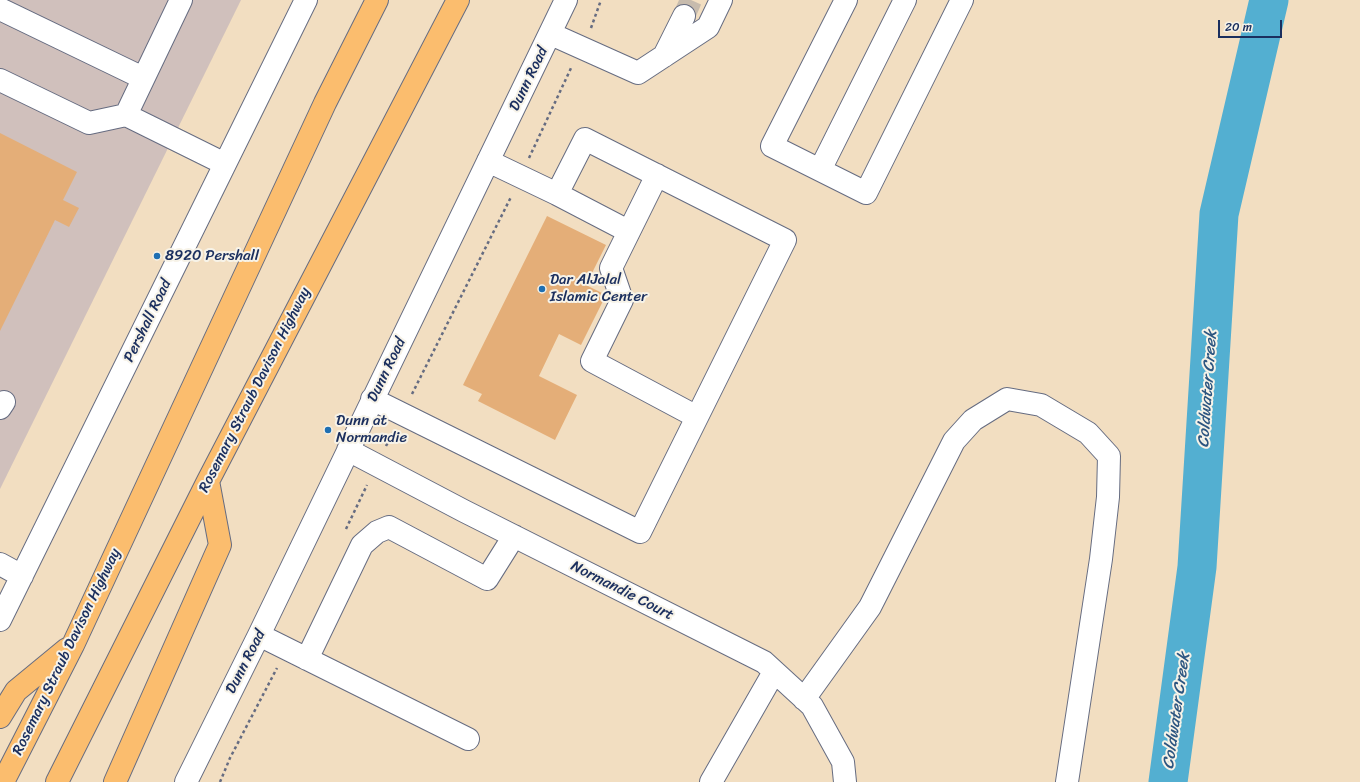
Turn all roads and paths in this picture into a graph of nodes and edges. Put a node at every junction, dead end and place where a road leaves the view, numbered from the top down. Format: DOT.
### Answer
graph roads {
  1 [pos="181,0"];
  2 [pos="306,0"];
  3 [pos="377,0"];
  4 [pos="458,0"];
  5 [pos="566,0"];
  6 [pos="601,0"];
  7 [pos="721,0"];
  8 [pos="846,0"];
  9 [pos="905,0"];
  10 [pos="962,0"];
  11 [pos="0,9"];
  12 [pos="684,16"];
  13 [pos="551,34"];
  14 [pos="588,35"];
  15 [pos="664,56"];
  16 [pos="572,66"];
  17 [pos="143,78"];
  18 [pos="0,80"];
  19 [pos="126,115"];
  20 [pos="529,158"];
  21 [pos="488,161"];
  22 [pos="225,164"];
  23 [pos="820,170"];
  24 [pos="657,175"];
  25 [pos="558,194"];
  26 [pos="511,195"];
  27 [pos="628,231"];
  28 [pos="411,397"];
  29 [pos="372,399"];
  30 [pos="697,417"];
  31 [pos="394,431"];
  32 [pos="348,450"];
  33 [pos="385,450"];
  34 [pos="208,481"];
  35 [pos="514,536"];
  36 [pos="0,564"];
  37 [pos="22,576"];
  38 [pos="0,620"];
  39 [pos="259,636"];
  40 [pos="73,645"];
  41 [pos="307,659"];
  42 [pos="278,665"];
  43 [pos="774,672"];
  44 [pos="804,699"];
  45 [pos="0,717"];
  46 [pos="468,739"];
  47 [pos="3,782"];
  48 [pos="57,782"];
  49 [pos="114,782"];
  50 [pos="186,782"];
  51 [pos="220,782"];
  52 [pos="711,782"];
  53 [pos="845,782"];
  54 [pos="1067,782"];
  1 -- 17 [label="street"];
  2 -- 22 [label="street, Pershall Road"];
  3 -- 40 [label="highway, Rosemary Straub Davison Highway"];
  4 -- 34 [label="highway, Rosemary Straub Davison Highway"];
  5 -- 13 [label="street, Dunn Road"];
  6 -- 14 [label="path"];
  7 -- 15 [label="street"];
  8 -- 23 [label="street"];
  9 -- 23 [label="street"];
  10 -- 23 [label="street"];
  11 -- 17 [label="street"];
  12 -- 15 [label="street"];
  13 -- 15 [label="street"];
  13 -- 21 [label="street, Dunn Road"];
  16 -- 20 [label="path"];
  17 -- 19 [label="street"];
  18 -- 19 [label="street"];
  19 -- 22 [label="street"];
  21 -- 25 [label="street"];
  21 -- 29 [label="street, Dunn Road"];
  22 -- 37 [label="street, Pershall Road"];
  24 -- 25 [label="street"];
  24 -- 27 [label="street"];
  24 -- 30 [label="street"];
  25 -- 27 [label="street"];
  26 -- 28 [label="path"];
  27 -- 30 [label="street"];
  29 -- 30 [label="street"];
  29 -- 32 [label="street, Dunn Road"];
  31 -- 33 [label="path"];
  32 -- 35 [label="street, Normandie Court"];
  32 -- 39 [label="street, Dunn Road"];
  34 -- 48 [label="highway, Rosemary Straub Davison Highway"];
  34 -- 49 [label="highway"];
  35 -- 41 [label="street"];
  35 -- 43 [label="street, Normandie Court"];
  36 -- 37 [label="street"];
  37 -- 38 [label="street, Pershall Road"];
  39 -- 41 [label="street"];
  39 -- 50 [label="street, Dunn Road"];
  40 -- 45 [label="highway"];
  40 -- 47 [label="highway, Rosemary Straub Davison Highway"];
  41 -- 46 [label="street"];
  42 -- 51 [label="path"];
  43 -- 44 [label="street, Normandie Court"];
  43 -- 52 [label="street"];
  44 -- 53 [label="street, Normandie Court"];
  44 -- 54 [label="street"];
}
